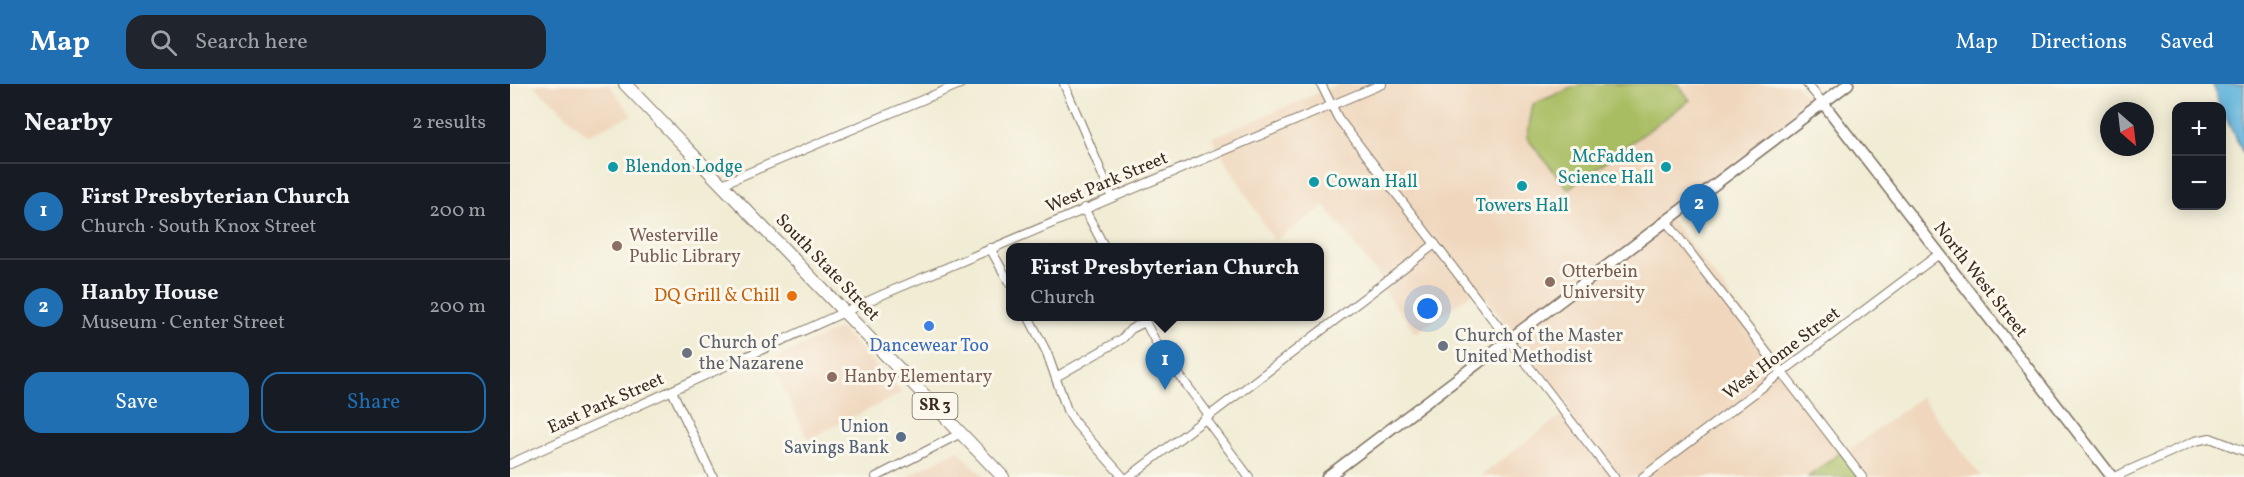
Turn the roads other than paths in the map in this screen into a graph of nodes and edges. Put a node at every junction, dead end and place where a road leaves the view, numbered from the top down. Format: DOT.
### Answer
graph roads {
  1 [pos="625,84"];
  2 [pos="960,84"];
  3 [pos="1064,84"];
  4 [pos="1321,84"];
  5 [pos="1382,84"];
  6 [pos="1807,84"];
  7 [pos="1848,84"];
  8 [pos="1823,104"];
  9 [pos="1330,107"];
  10 [pos="722,184"];
  11 [pos="1112,197"];
  12 [pos="1084,208"];
  13 [pos="1666,221"];
  14 [pos="1102,243"];
  15 [pos="1435,244"];
  16 [pos="990,248"];
  17 [pos="1939,254"];
  18 [pos="1006,276"];
  19 [pos="845,312"];
  20 [pos="1031,321"];
  21 [pos="1141,321"];
  22 [pos="1144,321"];
  23 [pos="1509,340"];
  24 [pos="1783,372"];
  25 [pos="1056,377"];
  26 [pos="672,391"];
  27 [pos="1207,417"];
  28 [pos="961,433"];
  29 [pos="2244,451"];
  30 [pos="510,464"];
  31 [pos="713,477"];
  32 [pos="876,477"];
  33 [pos="1003,477"];
  34 [pos="1123,477"];
  35 [pos="1129,477"];
  36 [pos="1250,477"];
  37 [pos="1327,477"];
  38 [pos="1614,477"];
  39 [pos="1643,477"];
  40 [pos="1862,477"];
  41 [pos="2113,477"];
  1 -- 10 [label="main road, South State Street / SR 3"];
  2 -- 10 [label="street"];
  3 -- 11 [label="street"];
  4 -- 9 [label="street"];
  5 -- 9 [label="street, West Park Street"];
  6 -- 8 [label="street"];
  7 -- 8 [label="main road"];
  8 -- 13 [label="main road"];
  8 -- 17 [label="main road, North West Street"];
  9 -- 11 [label="street, West Park Street"];
  9 -- 15 [label="street"];
  10 -- 19 [label="main road, South State Street / SR 3"];
  11 -- 12 [label="street, West Park Street"];
  12 -- 14 [label="street"];
  12 -- 16 [label="street, West Park Street"];
  13 -- 23 [label="main road"];
  13 -- 24 [label="street"];
  15 -- 23 [label="street"];
  15 -- 27 [label="street"];
  16 -- 18 [label="street"];
  16 -- 19 [label="street, West Park Street"];
  17 -- 24 [label="street, West Home Street"];
  17 -- 41 [label="main road, North West Street"];
  19 -- 26 [label="street, East Park Street"];
  19 -- 28 [label="main road, South State Street / SR 3"];
  20 -- 25 [label="street"];
  21 -- 25 [label="street"];
  22 -- 27 [label="street"];
  23 -- 37 [label="main road"];
  23 -- 38 [label="street"];
  24 -- 39 [label="street, West Home Street"];
  24 -- 40 [label="street"];
  25 -- 34 [label="street"];
  26 -- 30 [label="street, East Park Street"];
  26 -- 31 [label="street"];
  27 -- 35 [label="street"];
  27 -- 36 [label="street"];
  28 -- 32 [label="street"];
  28 -- 33 [label="main road, South State Street / SR 3"];
  29 -- 41 [label="street"];
}
